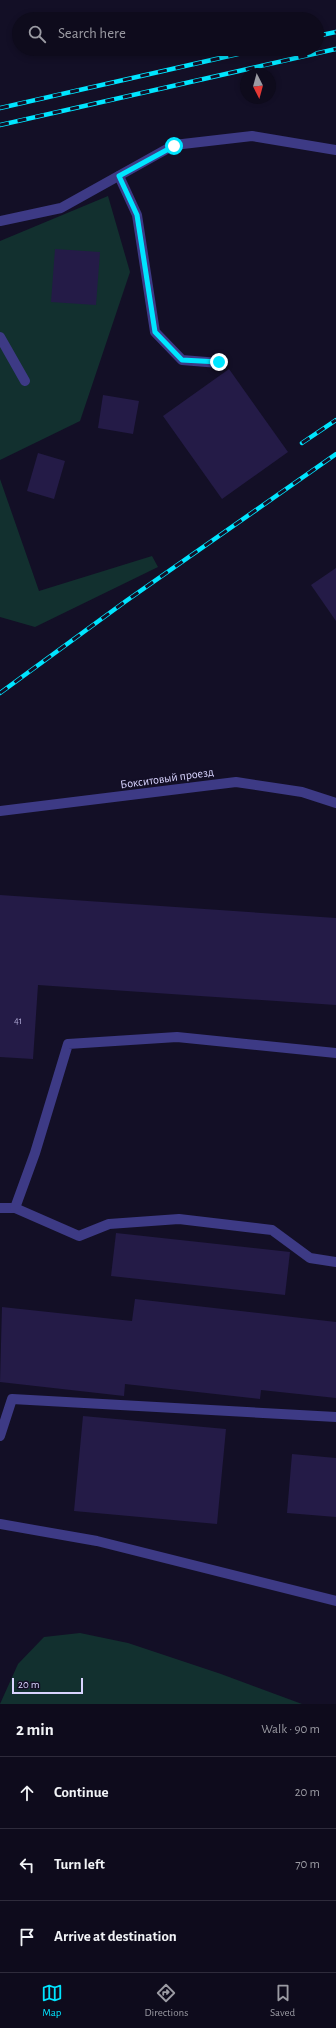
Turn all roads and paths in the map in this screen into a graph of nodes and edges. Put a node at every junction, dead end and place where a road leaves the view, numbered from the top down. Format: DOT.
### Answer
graph roads {
  1 [pos="336,150"];
  2 [pos="119,176"];
  3 [pos="0,221"];
  4 [pos="0,337"];
  5 [pos="219,362"];
  6 [pos="25,381"];
  7 [pos="336,803"];
  8 [pos="0,812"];
  9 [pos="336,1053"];
  10 [pos="0,1208"];
  11 [pos="15,1208"];
  12 [pos="336,1262"];
  13 [pos="336,1417"];
  14 [pos="0,1436"];
  15 [pos="0,1524"];
  16 [pos="336,1601"];
  1 -- 2 [label="lane"];
  2 -- 3 [label="lane"];
  2 -- 5 [label="lane"];
  4 -- 6 [label="lane"];
  7 -- 8 [label="lane, Бокситовый проезд"];
  9 -- 11 [label="lane"];
  10 -- 11 [label="lane"];
  11 -- 12 [label="lane"];
  13 -- 14 [label="lane"];
  15 -- 16 [label="lane"];
}
